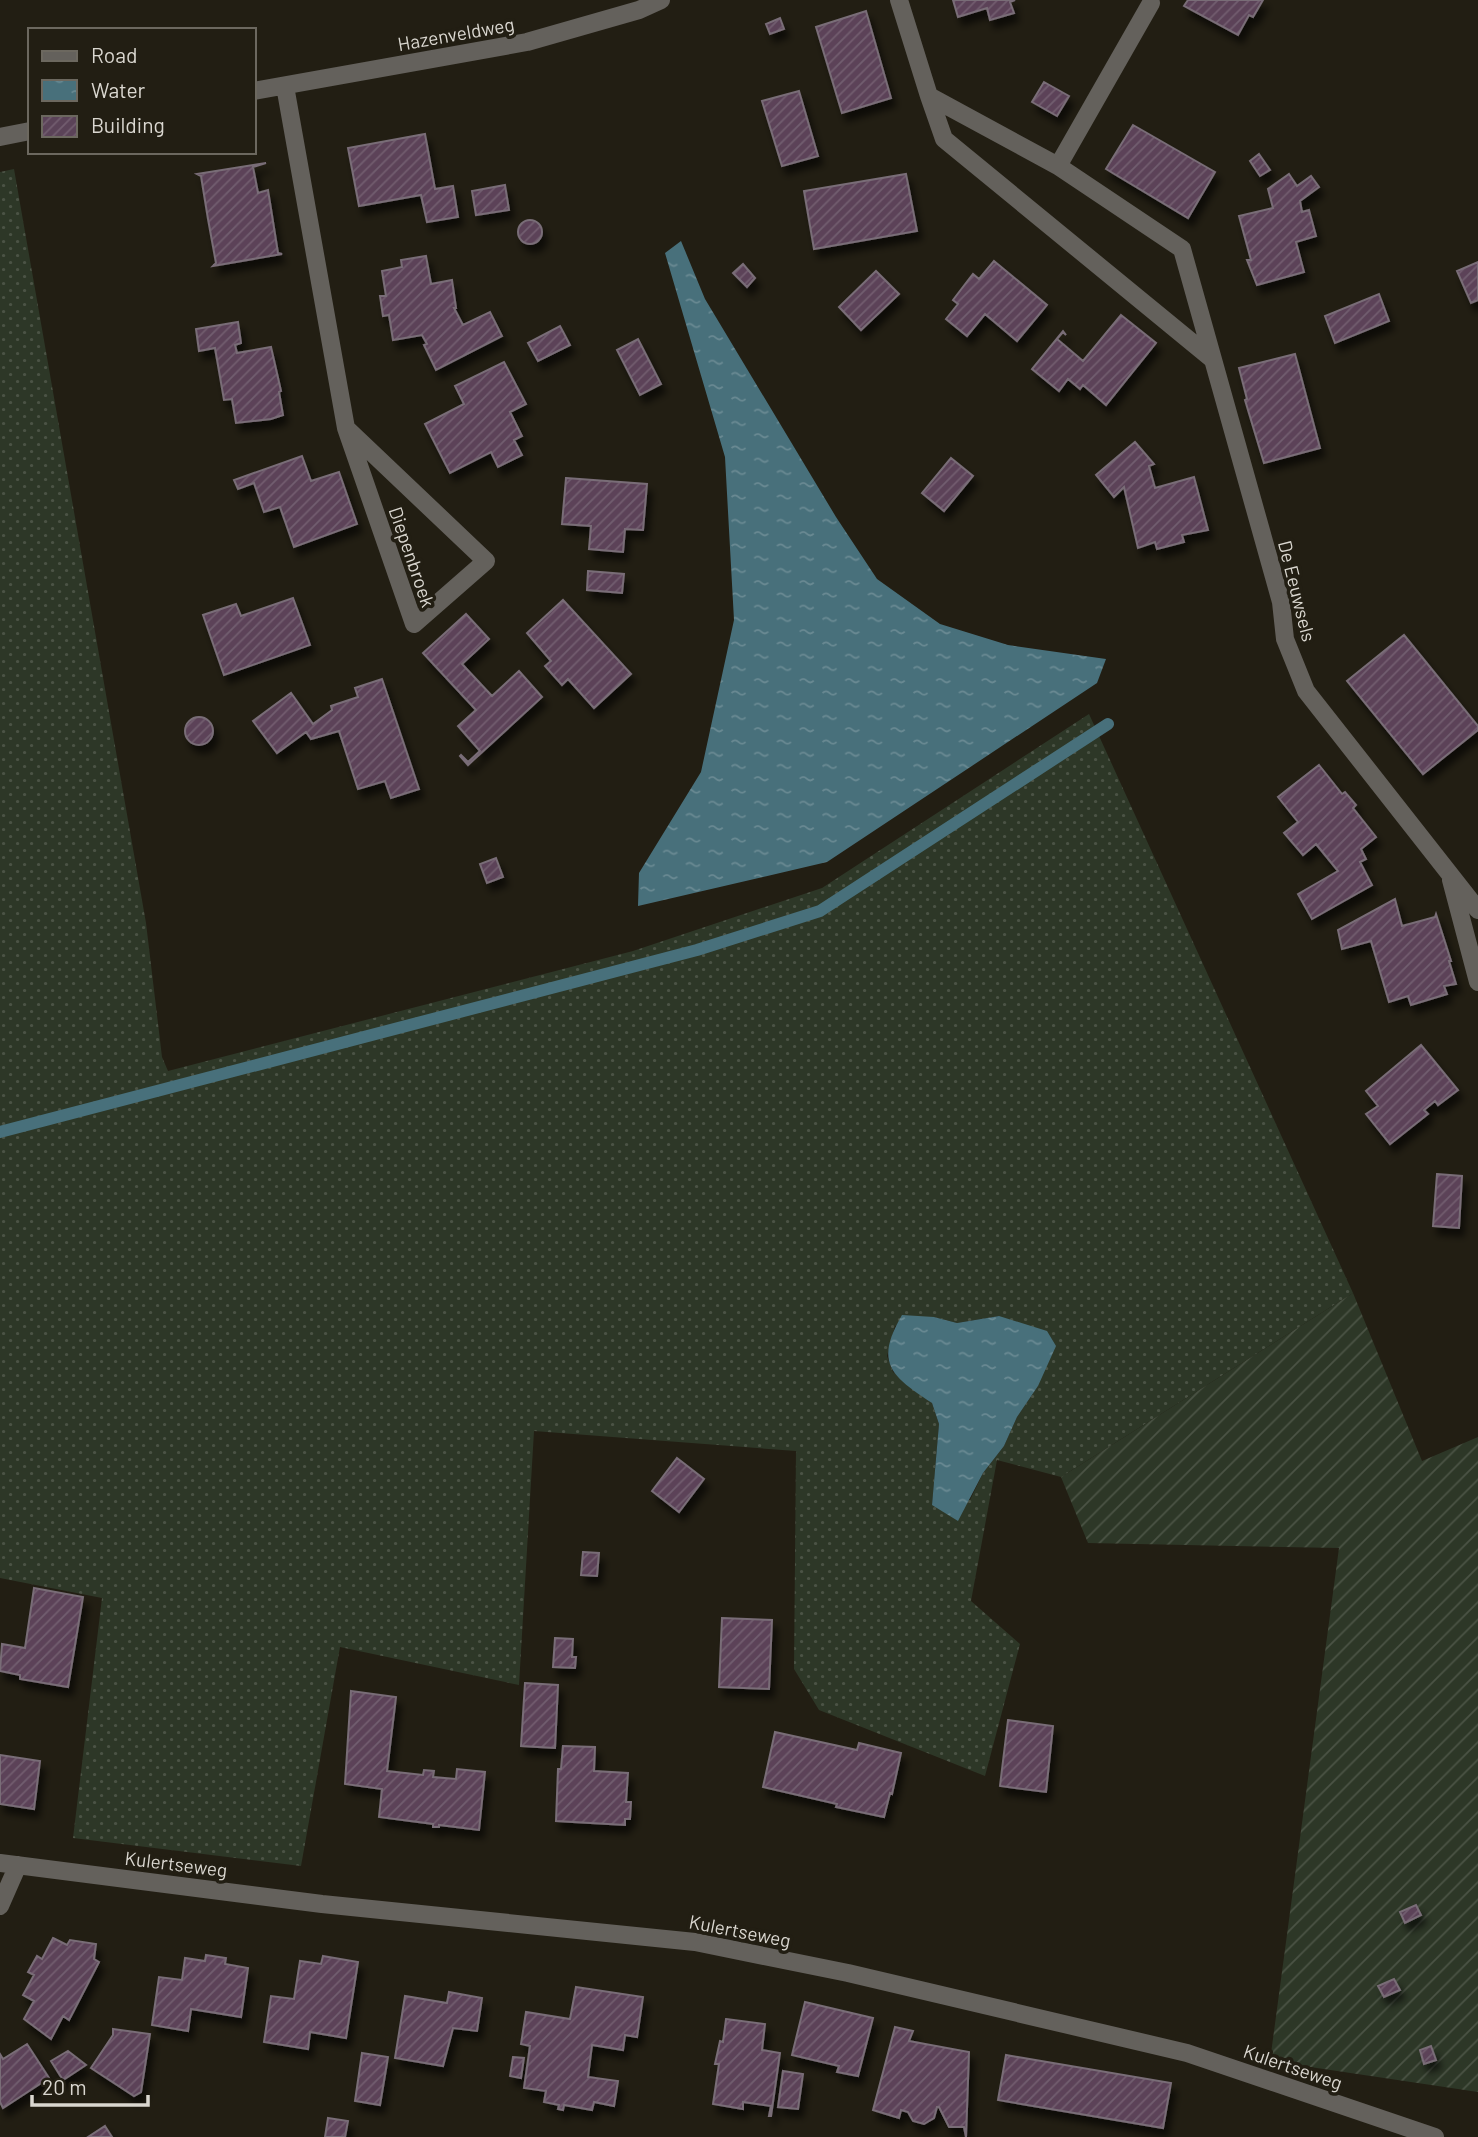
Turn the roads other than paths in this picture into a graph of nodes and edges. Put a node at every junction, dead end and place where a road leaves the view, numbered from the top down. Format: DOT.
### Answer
graph roads {
  1 [pos="661,0"];
  2 [pos="899,0"];
  3 [pos="1150,3"];
  4 [pos="285,86"];
  5 [pos="256,91"];
  6 [pos="929,96"];
  7 [pos="28,131"];
  8 [pos="0,137"];
  9 [pos="1058,166"];
  10 [pos="1211,358"];
  11 [pos="346,428"];
  12 [pos="1449,874"];
  13 [pos="1478,910"];
  14 [pos="1478,982"];
  15 [pos="9,1864"];
  16 [pos="0,1906"];
  17 [pos="1435,2137"];
  1 -- 4 [label="street, Hazenveldweg"];
  2 -- 6 [label="street"];
  3 -- 9 [label="street"];
  4 -- 5 [label="street, Hazenveldweg"];
  4 -- 11 [label="street, Diepenbroek"];
  6 -- 9 [label="street, De Eeuwsels"];
  6 -- 10 [label="street"];
  7 -- 8 [label="street"];
  9 -- 10 [label="street, De Eeuwsels"];
  10 -- 12 [label="street, De Eeuwsels"];
  11 -- 11 [label="street, Diepenbroek"];
  12 -- 13 [label="street, De Eeuwsels"];
  12 -- 14 [label="street, De Eeuwsels"];
  15 -- 16 [label="street, Kulertseweg"];
  15 -- 17 [label="street, Kulertseweg"];
}
